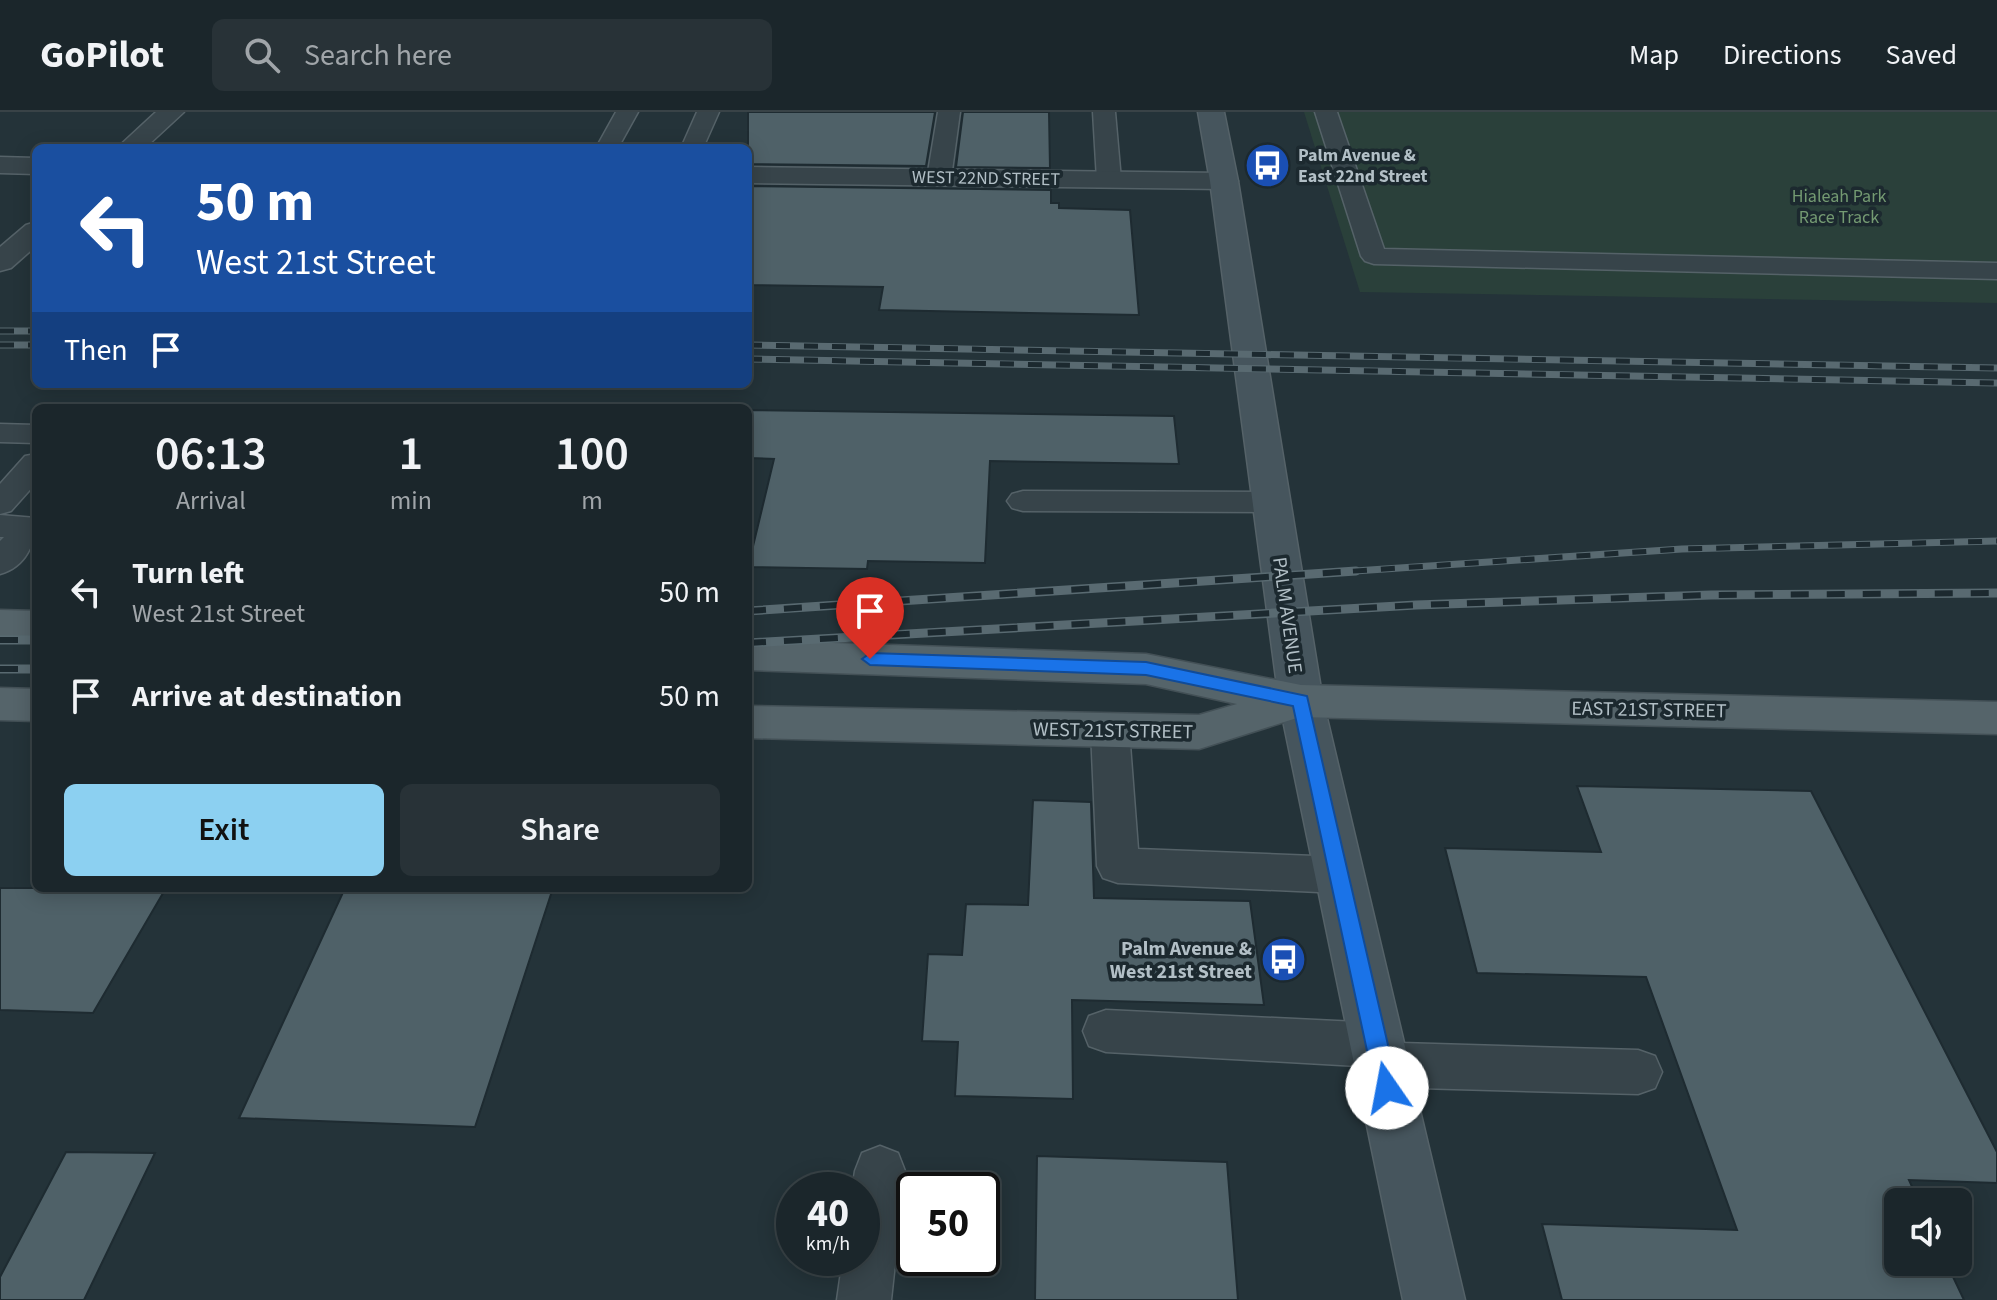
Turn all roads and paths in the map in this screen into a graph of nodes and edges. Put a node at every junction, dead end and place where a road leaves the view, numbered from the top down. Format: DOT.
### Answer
graph roads {
  1 [pos="171,112"];
  2 [pos="627,112"];
  3 [pos="708,112"];
  4 [pos="949,112"];
  5 [pos="1104,112"];
  6 [pos="1211,112"];
  7 [pos="1326,112"];
  8 [pos="135,144"];
  9 [pos="609,144"];
  10 [pos="694,144"];
  11 [pos="0,165"];
  12 [pos="32,166"];
  13 [pos="752,175"];
  14 [pos="939,178"];
  15 [pos="1109,180"];
  16 [pos="1224,181"];
  17 [pos="32,234"];
  18 [pos="0,262"];
  19 [pos="1997,271"];
  20 [pos="0,433"];
  21 [pos="32,434"];
  22 [pos="32,468"];
  23 [pos="1023,501"];
  24 [pos="1271,502"];
  25 [pos="0,504"];
  26 [pos="0,526"];
  27 [pos="0,563"];
  28 [pos="0,624"];
  29 [pos="32,625"];
  30 [pos="752,655"];
  31 [pos="1301,701"];
  32 [pos="0,704"];
  33 [pos="32,705"];
  34 [pos="1997,718"];
  35 [pos="752,722"];
  36 [pos="1110,731"];
  37 [pos="1340,875"];
  38 [pos="1106,1031"];
  39 [pos="1380,1055"];
  40 [pos="1638,1072"];
  41 [pos="880,1171"];
  42 [pos="864,1300"];
  43 [pos="1434,1300"];
  1 -- 8 [label="street"];
  2 -- 9 [label="lane"];
  3 -- 10 [label="lane"];
  4 -- 14 [label="lane"];
  5 -- 15 [label="lane"];
  6 -- 16 [label="main road, PALM AVENUE"];
  7 -- 19 [label="lane"];
  11 -- 12 [label="street"];
  13 -- 14 [label="street, WEST 22ND STREET"];
  14 -- 15 [label="street, WEST 22ND STREET"];
  15 -- 16 [label="street, WEST 22ND STREET"];
  16 -- 24 [label="main road, PALM AVENUE"];
  17 -- 18 [label="street"];
  20 -- 21 [label="lane"];
  22 -- 25 [label="lane"];
  23 -- 24 [label="lane"];
  24 -- 31 [label="main road, PALM AVENUE"];
  26 -- 27 [label="lane"];
  28 -- 29 [label="main road"];
  30 -- 31 [label="main road"];
  31 -- 34 [label="main road, EAST 21ST STREET"];
  31 -- 36 [label="main road, WEST 21ST STREET"];
  31 -- 37 [label="main road, PALM AVENUE"];
  32 -- 33 [label="main road"];
  35 -- 36 [label="main road, WEST 21ST STREET"];
  36 -- 37 [label="lane"];
  37 -- 39 [label="main road, PALM AVENUE"];
  38 -- 39 [label="lane"];
  39 -- 40 [label="lane"];
  39 -- 43 [label="main road, PALM AVENUE"];
  41 -- 42 [label="lane"];
}
